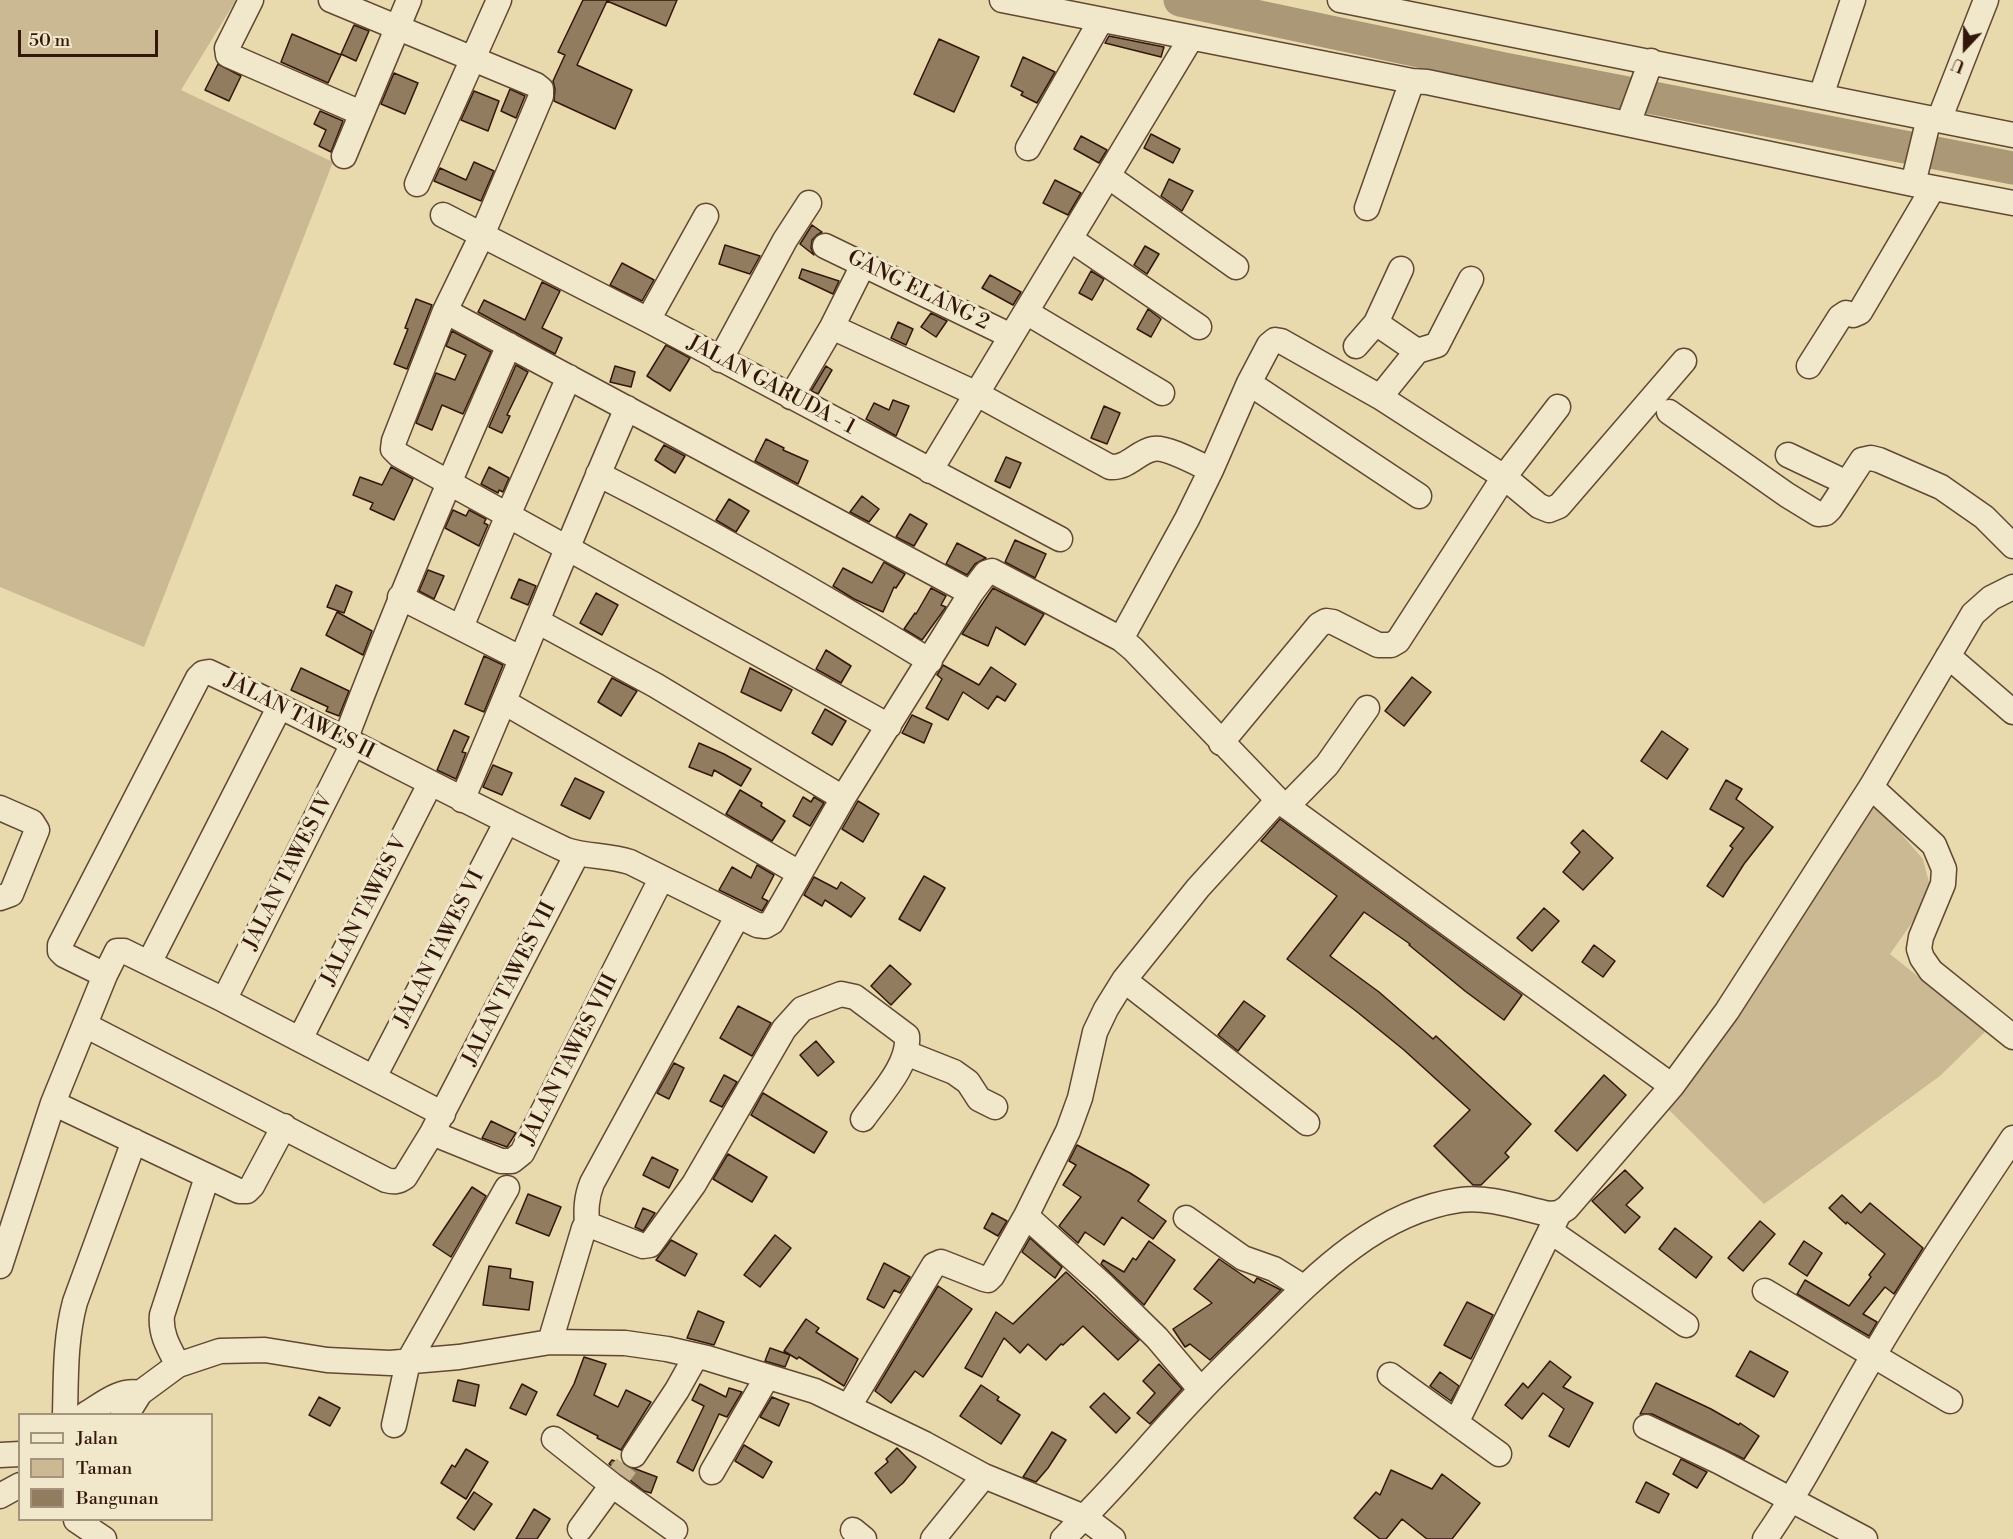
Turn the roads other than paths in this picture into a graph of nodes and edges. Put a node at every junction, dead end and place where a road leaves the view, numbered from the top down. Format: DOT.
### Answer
graph roads {
  1 [pos="251,0"];
  2 [pos="331,0"];
  3 [pos="409,0"];
  4 [pos="499,0"];
  5 [pos="1002,0"];
  6 [pos="1340,0"];
  7 [pos="1853,0"];
  8 [pos="1986,0"];
  9 [pos="1101,20"];
  10 [pos="397,27"];
  11 [pos="1191,38"];
  12 [pos="473,57"];
  13 [pos="1649,66"];
  14 [pos="1412,81"];
  15 [pos="1821,96"];
  16 [pos="361,113"];
  17 [pos="1630,120"];
  18 [pos="1932,120"];
  19 [pos="2013,135"];
  20 [pos="1028,148"];
  21 [pos="344,156"];
  22 [pos="1108,176"];
  23 [pos="417,184"];
  24 [pos="1920,184"];
  25 [pos="809,202"];
  26 [pos="2013,203"];
  27 [pos="1367,208"];
  28 [pos="443,215"];
  29 [pos="706,216"];
  30 [pos="482,235"];
  31 [pos="1070,239"];
  32 [pos="825,246"];
  33 [pos="863,265"];
  34 [pos="1236,267"];
  35 [pos="1401,269"];
  36 [pos="1471,279"];
  37 [pos="444,310"];
  38 [pos="1026,312"];
  39 [pos="648,320"];
  40 [pos="1376,322"];
  41 [pos="832,327"];
  42 [pos="1199,327"];
  43 [pos="1011,336"];
  44 [pos="509,345"];
  45 [pos="1356,346"];
  46 [pos="1417,351"];
  47 [pos="720,360"];
  48 [pos="1684,361"];
  49 [pos="1809,366"];
  50 [pos="569,377"];
  51 [pos="1249,383"];
  52 [pos="1162,393"];
  53 [pos="977,394"];
  54 [pos="791,397"];
  55 [pos="1380,397"];
  56 [pos="1558,407"];
  57 [pos="627,408"];
  58 [pos="1669,412"];
  59 [pos="1788,455"];
  60 [pos="1211,470"];
  61 [pos="930,471"];
  62 [pos="598,474"];
  63 [pos="1504,477"];
  64 [pos="448,482"];
  65 [pos="1847,483"];
  66 [pos="1419,496"];
  67 [pos="508,515"];
  68 [pos="1060,538"];
  69 [pos="2013,546"];
  70 [pos="566,548"];
  71 [pos="2013,587"];
  72 [pos="971,593"];
  73 [pos="400,597"];
  74 [pos="537,621"];
  75 [pos="461,627"];
  76 [pos="1120,639"];
  77 [pos="1948,656"];
  78 [pos="520,658"];
  79 [pos="930,661"];
  80 [pos="504,702"];
  81 [pos="280,706"];
  82 [pos="1367,708"];
  83 [pos="2013,712"];
  84 [pos="889,726"];
  85 [pos="349,742"];
  86 [pos="1221,743"];
  87 [pos="430,784"];
  88 [pos="1871,787"];
  89 [pos="843,798"];
  90 [pos="462,800"];
  91 [pos="1282,803"];
  92 [pos="0,808"];
  93 [pos="507,821"];
  94 [pos="577,854"];
  95 [pos="799,873"];
  96 [pos="662,879"];
  97 [pos="0,898"];
  98 [pos="737,917"];
  99 [pos="149,963"];
  100 [pos="105,975"];
  101 [pos="1124,980"];
  102 [pos="224,1000"];
  103 [pos="85,1025"];
  104 [pos="2013,1037"];
  105 [pos="300,1039"];
  106 [pos="906,1053"];
  107 [pos="374,1077"];
  108 [pos="1672,1086"];
  109 [pos="52,1103"];
  110 [pos="995,1107"];
  111 [pos="863,1119"];
  112 [pos="1307,1123"];
  113 [pos="437,1124"];
  114 [pos="284,1126"];
  115 [pos="2013,1138"];
  116 [pos="134,1141"];
  117 [pos="207,1177"];
  118 [pos="507,1188"];
  119 [pos="1026,1216"];
  120 [pos="1186,1218"];
  121 [pos="1555,1222"];
  122 [pos="587,1226"];
  123 [pos="0,1266"];
  124 [pos="1303,1287"];
  125 [pos="1764,1292"];
  126 [pos="1686,1325"];
  127 [pos="550,1342"];
  128 [pos="696,1356"];
  129 [pos="1873,1356"];
  130 [pos="408,1362"];
  131 [pos="178,1365"];
  132 [pos="1390,1375"];
  133 [pos="767,1377"];
  134 [pos="1201,1390"];
  135 [pos="140,1393"];
  136 [pos="1950,1401"];
  137 [pos="849,1406"];
  138 [pos="65,1413"];
  139 [pos="88,1413"];
  140 [pos="124,1413"];
  141 [pos="1456,1423"];
  142 [pos="394,1425"];
  143 [pos="1646,1427"];
  144 [pos="554,1438"];
  145 [pos="18,1454"];
  146 [pos="1499,1454"];
  147 [pos="0,1455"];
  148 [pos="634,1455"];
  149 [pos="712,1472"];
  150 [pos="984,1476"];
  151 [pos="612,1485"];
  152 [pos="18,1486"];
  153 [pos="0,1496"];
  154 [pos="1792,1499"];
  155 [pos="1084,1516"];
  156 [pos="77,1521"];
  157 [pos="580,1529"];
  158 [pos="675,1530"];
  159 [pos="104,1539"];
  160 [pos="933,1539"];
  161 [pos="1063,1539"];
  162 [pos="1113,1539"];
  163 [pos="1765,1539"];
  164 [pos="1865,1539"];
  1 -- 16 [label="street"];
  2 -- 10 [label="street"];
  3 -- 10 [label="street"];
  4 -- 12 [label="street"];
  5 -- 9 [label="street"];
  6 -- 13 [label="street"];
  7 -- 15 [label="street"];
  8 -- 18 [label="street"];
  9 -- 11 [label="street"];
  9 -- 20 [label="street"];
  10 -- 12 [label="street"];
  10 -- 16 [label="street"];
  11 -- 14 [label="street"];
  11 -- 22 [label="street"];
  12 -- 23 [label="street"];
  12 -- 30 [label="street"];
  13 -- 15 [label="street"];
  13 -- 17 [label="street"];
  14 -- 17 [label="street"];
  14 -- 27 [label="street"];
  15 -- 18 [label="street"];
  16 -- 21 [label="street"];
  17 -- 24 [label="street"];
  18 -- 19 [label="street"];
  18 -- 24 [label="street"];
  22 -- 31 [label="street"];
  22 -- 34 [label="street"];
  24 -- 26 [label="street"];
  24 -- 49 [label="street"];
  25 -- 47 [label="street"];
  28 -- 30 [label="street, JALAN GARUDA - 1"];
  29 -- 39 [label="street"];
  30 -- 37 [label="street"];
  30 -- 39 [label="street, JALAN GARUDA - 1"];
  31 -- 38 [label="street"];
  31 -- 42 [label="street"];
  32 -- 33 [label="street, GANG ELANG 2"];
  33 -- 41 [label="street"];
  33 -- 43 [label="street, GANG ELANG 2"];
  35 -- 40 [label="street"];
  36 -- 46 [label="street"];
  37 -- 44 [label="street"];
  37 -- 64 [label="street"];
  38 -- 43 [label="street"];
  38 -- 52 [label="street"];
  39 -- 47 [label="street, JALAN GARUDA - 1"];
  40 -- 45 [label="street"];
  40 -- 46 [label="street"];
  41 -- 53 [label="street"];
  41 -- 54 [label="street"];
  43 -- 53 [label="street"];
  44 -- 50 [label="street"];
  44 -- 64 [label="street, JALAN TAWES IV"];
  46 -- 55 [label="street"];
  47 -- 54 [label="street, JALAN GARUDA - 1"];
  48 -- 63 [label="street"];
  50 -- 57 [label="street"];
  50 -- 67 [label="street"];
  51 -- 55 [label="street"];
  51 -- 60 [label="street"];
  51 -- 66 [label="street"];
  53 -- 60 [label="street"];
  53 -- 61 [label="street"];
  54 -- 61 [label="street, JALAN GARUDA - 1"];
  55 -- 63 [label="street"];
  56 -- 63 [label="street"];
  57 -- 62 [label="street"];
  57 -- 72 [label="street"];
  58 -- 65 [label="street"];
  59 -- 65 [label="street"];
  60 -- 76 [label="street"];
  61 -- 68 [label="street, JALAN GARUDA - 1"];
  62 -- 70 [label="street"];
  62 -- 79 [label="street"];
  63 -- 86 [label="street"];
  64 -- 67 [label="street"];
  64 -- 73 [label="street, JALAN TAWES IV"];
  65 -- 69 [label="street"];
  67 -- 70 [label="street"];
  67 -- 75 [label="street"];
  70 -- 74 [label="street"];
  70 -- 84 [label="street"];
  71 -- 77 [label="street"];
  72 -- 76 [label="street, JALAN TAWES II"];
  72 -- 79 [label="street, JALAN TAWES II"];
  73 -- 75 [label="street"];
  73 -- 85 [label="street, JALAN TAWES IV"];
  74 -- 78 [label="street"];
  74 -- 89 [label="street"];
  75 -- 78 [label="street"];
  76 -- 86 [label="street"];
  77 -- 83 [label="street"];
  77 -- 88 [label="street"];
  78 -- 80 [label="street"];
  79 -- 84 [label="street, JALAN TAWES II"];
  80 -- 90 [label="street"];
  80 -- 95 [label="street"];
  81 -- 85 [label="street, JALAN TAWES II"];
  81 -- 99 [label="street"];
  81 -- 100 [label="street, JALAN TAWES II"];
  82 -- 91 [label="street"];
  84 -- 89 [label="street, JALAN TAWES II"];
  85 -- 87 [label="street, JALAN TAWES II"];
  85 -- 102 [label="street, JALAN TAWES IV"];
  86 -- 91 [label="street"];
  87 -- 90 [label="street, JALAN TAWES II"];
  87 -- 105 [label="street, JALAN TAWES V"];
  88 -- 104 [label="street"];
  88 -- 108 [label="street"];
  89 -- 95 [label="street, JALAN TAWES II"];
  90 -- 93 [label="street, JALAN TAWES II"];
  91 -- 101 [label="street"];
  91 -- 108 [label="street"];
  92 -- 97 [label="street"];
  93 -- 94 [label="street, JALAN TAWES II"];
  93 -- 107 [label="street, JALAN TAWES VI"];
  94 -- 96 [label="street, JALAN TAWES II"];
  94 -- 113 [label="street, JALAN TAWES VII"];
  95 -- 98 [label="street, JALAN TAWES II"];
  96 -- 98 [label="street, JALAN TAWES II"];
  96 -- 113 [label="street, JALAN TAWES VIII"];
  98 -- 122 [label="street"];
  99 -- 100 [label="street, JALAN TAWES VIII"];
  99 -- 102 [label="street, JALAN TAWES VIII"];
  100 -- 103 [label="street"];
  101 -- 112 [label="street"];
  101 -- 119 [label="street"];
  102 -- 105 [label="street, JALAN TAWES VIII"];
  103 -- 109 [label="street"];
  103 -- 114 [label="street"];
  105 -- 107 [label="street, JALAN TAWES VIII"];
  106 -- 110 [label="street"];
  106 -- 111 [label="street"];
  106 -- 122 [label="street"];
  107 -- 113 [label="street, JALAN TAWES VIII"];
  108 -- 121 [label="street"];
  109 -- 116 [label="street"];
  109 -- 123 [label="street"];
  113 -- 114 [label="street, JALAN TAWES VII"];
  114 -- 117 [label="street"];
  115 -- 129 [label="street"];
  116 -- 117 [label="street"];
  116 -- 138 [label="street"];
  117 -- 131 [label="street"];
  118 -- 130 [label="street"];
  119 -- 134 [label="street"];
  119 -- 137 [label="street"];
  120 -- 124 [label="street"];
  121 -- 124 [label="street"];
  121 -- 126 [label="street"];
  121 -- 141 [label="street"];
  122 -- 127 [label="street"];
  124 -- 134 [label="street"];
  125 -- 129 [label="street"];
  127 -- 128 [label="street"];
  127 -- 130 [label="street"];
  128 -- 133 [label="street"];
  128 -- 148 [label="street"];
  129 -- 136 [label="street"];
  129 -- 154 [label="street"];
  130 -- 131 [label="street"];
  130 -- 142 [label="street"];
  131 -- 135 [label="street"];
  132 -- 141 [label="street"];
  133 -- 137 [label="street"];
  133 -- 149 [label="street"];
  134 -- 155 [label="street"];
  135 -- 139 [label="street"];
  135 -- 140 [label="street"];
  137 -- 150 [label="street"];
  141 -- 146 [label="street"];
  143 -- 154 [label="street"];
  144 -- 151 [label="street"];
  145 -- 147 [label="street"];
  150 -- 155 [label="street"];
  150 -- 160 [label="street"];
  151 -- 157 [label="street"];
  151 -- 158 [label="street"];
  152 -- 153 [label="street"];
  154 -- 163 [label="street"];
  154 -- 164 [label="street"];
  155 -- 161 [label="street"];
  155 -- 162 [label="street"];
  156 -- 159 [label="street"];
}
